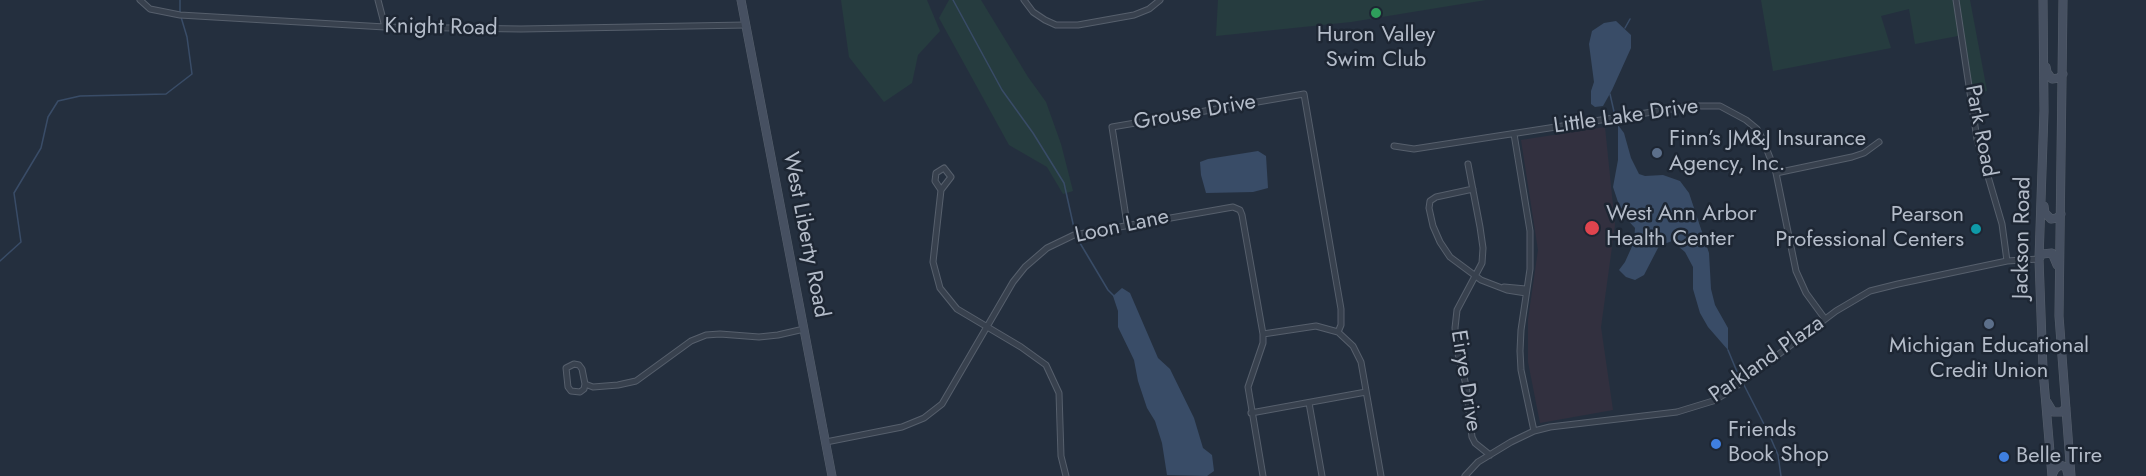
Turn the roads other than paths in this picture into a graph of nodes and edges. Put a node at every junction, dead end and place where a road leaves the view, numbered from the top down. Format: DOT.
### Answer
graph roads {
  1 [pos="140,0"];
  2 [pos="378,0"];
  3 [pos="741,0"];
  4 [pos="1024,0"];
  5 [pos="1160,0"];
  6 [pos="1956,0"];
  7 [pos="2043,0"];
  8 [pos="2062,0"];
  9 [pos="746,25"];
  10 [pos="385,27"];
  11 [pos="2044,56"];
  12 [pos="2063,74"];
  13 [pos="1514,134"];
  14 [pos="1879,142"];
  15 [pos="1394,146"];
  16 [pos="1468,164"];
  17 [pos="1776,174"];
  18 [pos="2041,186"];
  19 [pos="1473,189"];
  20 [pos="941,190"];
  21 [pos="2061,214"];
  22 [pos="1127,224"];
  23 [pos="2039,259"];
  24 [pos="2007,261"];
  25 [pos="1475,275"];
  26 [pos="2060,278"];
  27 [pos="1526,291"];
  28 [pos="1825,319"];
  29 [pos="986,328"];
  30 [pos="804,329"];
  31 [pos="1338,332"];
  32 [pos="1263,334"];
  33 [pos="585,384"];
  34 [pos="1366,392"];
  35 [pos="2045,398"];
  36 [pos="1309,403"];
  37 [pos="2066,408"];
  38 [pos="1251,414"];
  39 [pos="1534,431"];
  40 [pos="826,442"];
  41 [pos="1490,455"];
  42 [pos="832,476"];
  43 [pos="1066,476"];
  44 [pos="1263,476"];
  45 [pos="1322,476"];
  46 [pos="1381,476"];
  47 [pos="1465,476"];
  48 [pos="2052,476"];
  49 [pos="2070,476"];
  1 -- 10 [label="street, Knight Road"];
  2 -- 10 [label="street"];
  3 -- 9 [label="main road, West Liberty Road"];
  4 -- 5 [label="street"];
  6 -- 24 [label="street, Park Road"];
  7 -- 11 [label="main road, Jackson Road"];
  8 -- 12 [label="main road, Jackson Road"];
  9 -- 10 [label="street, Knight Road"];
  9 -- 30 [label="main road, West Liberty Road"];
  11 -- 12 [label="main road"];
  11 -- 18 [label="main road, Jackson Road"];
  12 -- 21 [label="main road, Jackson Road"];
  13 -- 15 [label="street, Little Lake Drive"];
  13 -- 17 [label="street, Little Lake Drive"];
  13 -- 27 [label="street"];
  14 -- 17 [label="street"];
  16 -- 19 [label="street, Eirye Drive"];
  17 -- 28 [label="street, Little Lake Drive"];
  18 -- 21 [label="main road"];
  18 -- 23 [label="main road, Jackson Road"];
  19 -- 25 [label="street, Eirye Drive"];
  19 -- 25 [label="street"];
  20 -- 20 [label="street"];
  20 -- 29 [label="street"];
  21 -- 26 [label="main road, Jackson Road"];
  22 -- 29 [label="street, Loon Lane"];
  22 -- 31 [label="street, Grouse Drive"];
  22 -- 32 [label="street, Loon Lane"];
  23 -- 24 [label="street, Parkland Plaza"];
  23 -- 26 [label="main road"];
  23 -- 35 [label="main road, Jackson Road"];
  24 -- 28 [label="street, Parkland Plaza"];
  25 -- 27 [label="street"];
  25 -- 41 [label="street, Eirye Drive"];
  26 -- 37 [label="main road, Jackson Road"];
  27 -- 39 [label="street"];
  28 -- 39 [label="street, Parkland Plaza"];
  29 -- 40 [label="street, Loon Lane"];
  29 -- 43 [label="street"];
  30 -- 33 [label="street"];
  30 -- 40 [label="main road, West Liberty Road"];
  31 -- 32 [label="street"];
  31 -- 34 [label="street"];
  32 -- 38 [label="street, Loon Lane"];
  33 -- 33 [label="street"];
  34 -- 36 [label="street"];
  34 -- 46 [label="street"];
  35 -- 37 [label="main road"];
  35 -- 48 [label="main road, Jackson Road"];
  36 -- 38 [label="street"];
  36 -- 45 [label="street"];
  37 -- 49 [label="main road, Jackson Road"];
  38 -- 44 [label="street, Loon Lane"];
  39 -- 41 [label="street, Parkland Plaza"];
  40 -- 42 [label="main road, West Liberty Road"];
  41 -- 47 [label="street, Parkland Plaza"];
  48 -- 49 [label="main road"];
}
